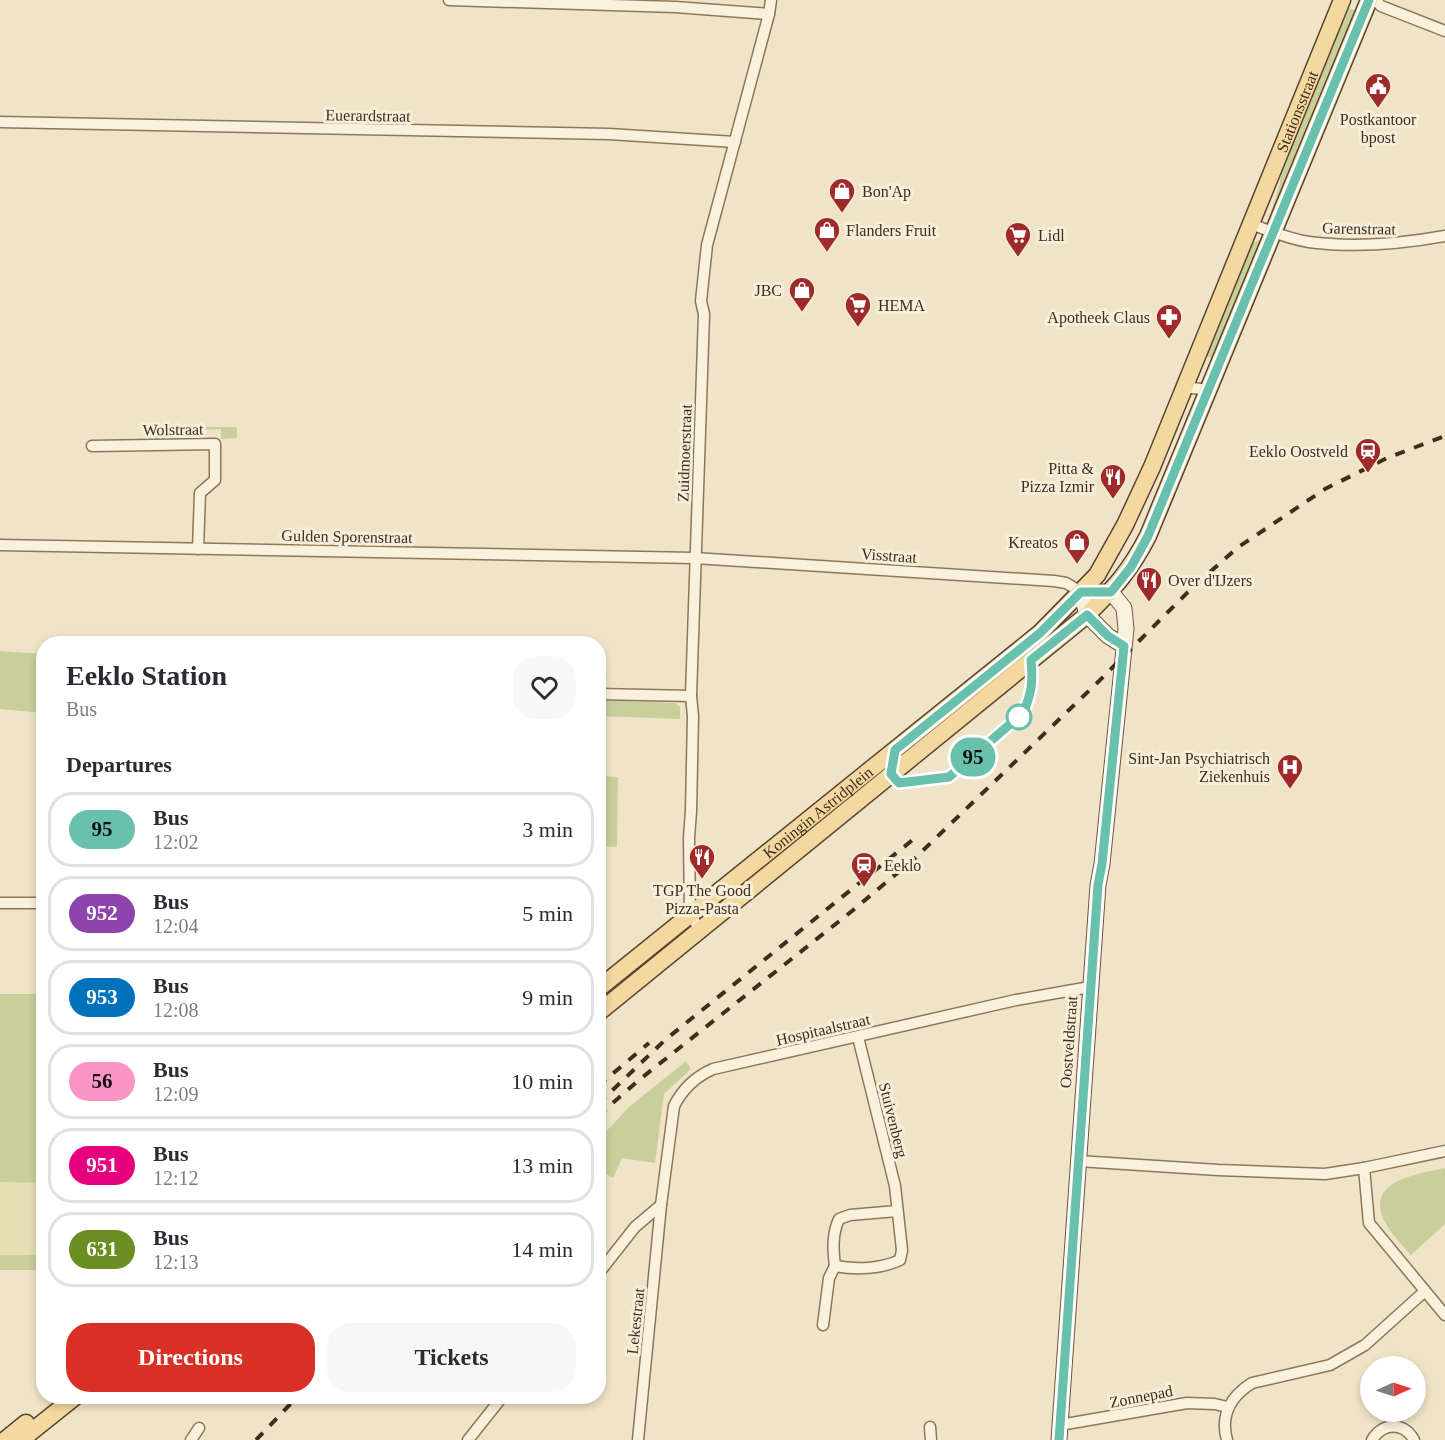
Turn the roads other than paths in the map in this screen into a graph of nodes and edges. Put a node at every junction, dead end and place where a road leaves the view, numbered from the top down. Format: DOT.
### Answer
graph roads {
  1 [pos="449,0"];
  2 [pos="771,0"];
  3 [pos="1342,0"];
  4 [pos="1369,0"];
  5 [pos="1376,0"];
  6 [pos="675,4"];
  7 [pos="769,14"];
  8 [pos="1445,31"];
  9 [pos="0,122"];
  10 [pos="735,142"];
  11 [pos="1251,224"];
  12 [pos="1273,232"];
  13 [pos="1445,236"];
  14 [pos="1184,387"];
  15 [pos="1209,390"];
  16 [pos="92,446"];
  17 [pos="0,545"];
  18 [pos="198,549"];
  19 [pos="694,558"];
  20 [pos="1081,592"];
  21 [pos="1111,592"];
  22 [pos="1087,615"];
  23 [pos="1124,646"];
  24 [pos="606,694"];
  25 [pos="691,696"];
  26 [pos="0,903"];
  27 [pos="36,903"];
  28 [pos="690,915"];
  29 [pos="701,930"];
  30 [pos="606,983"];
  31 [pos="1090,987"];
  32 [pos="606,1007"];
  33 [pos="858,1037"];
  34 [pos="1445,1151"];
  35 [pos="1078,1161"];
  36 [pos="1365,1168"];
  37 [pos="661,1204"];
  38 [pos="897,1211"];
  39 [pos="606,1264"];
  40 [pos="836,1266"];
  41 [pos="1425,1291"];
  42 [pos="1445,1316"];
  43 [pos="823,1325"];
  44 [pos="50,1404"];
  45 [pos="66,1404"];
  46 [pos="497,1404"];
  47 [pos="1227,1407"];
  48 [pos="930,1427"];
  49 [pos="199,1428"];
  50 [pos="1059,1432"];
  51 [pos="5,1440"];
  52 [pos="21,1440"];
  53 [pos="191,1440"];
  54 [pos="468,1440"];
  55 [pos="638,1440"];
  56 [pos="931,1440"];
  57 [pos="1227,1440"];
  58 [pos="1372,1440"];
  59 [pos="1414,1440"];
  1 -- 6 [label="street"];
  2 -- 7 [label="street, Zuidmoerstraat"];
  3 -- 11 [label="main road, Stationsstraat"];
  4 -- 12 [label="main road, Stationsstraat"];
  5 -- 8 [label="street"];
  6 -- 7 [label="street"];
  7 -- 10 [label="street, Zuidmoerstraat"];
  9 -- 10 [label="street, Euerardstraat"];
  10 -- 19 [label="street, Zuidmoerstraat"];
  11 -- 12 [label="street"];
  11 -- 14 [label="main road, Stationsstraat"];
  12 -- 13 [label="street, Garenstraat"];
  12 -- 15 [label="main road, Stationsstraat"];
  14 -- 15 [label="street"];
  14 -- 20 [label="main road, Stationsstraat"];
  15 -- 21 [label="main road, Stationsstraat"];
  16 -- 18 [label="street, Wolstraat"];
  17 -- 18 [label="street, Gulden Sporenstraat"];
  18 -- 19 [label="street, Gulden Sporenstraat"];
  19 -- 20 [label="street, Visstraat"];
  19 -- 25 [label="street, Zuidmoerstraat"];
  20 -- 21 [label="street"];
  20 -- 22 [label="street"];
  20 -- 28 [label="main road, Koningin Astridplein"];
  21 -- 22 [label="main road, Koningin Astridplein"];
  21 -- 23 [label="street, Oostveldstraat"];
  22 -- 23 [label="street"];
  22 -- 29 [label="main road, Koningin Astridplein"];
  23 -- 31 [label="street, Oostveldstraat"];
  24 -- 25 [label="street"];
  25 -- 28 [label="street, Zuidmoerstraat"];
  26 -- 27 [label="street"];
  28 -- 29 [label="street"];
  28 -- 30 [label="main road, Koningin Astridplein"];
  29 -- 32 [label="main road, Koningin Astridplein"];
  31 -- 33 [label="street, Hospitaalstraat"];
  31 -- 35 [label="street, Oostveldstraat"];
  33 -- 37 [label="street, Hospitaalstraat"];
  33 -- 38 [label="street, Stuivenberg"];
  34 -- 36 [label="street"];
  35 -- 36 [label="street"];
  35 -- 50 [label="street, Oostveldstraat"];
  36 -- 41 [label="street"];
  37 -- 39 [label="street"];
  37 -- 55 [label="street, Lekestraat"];
  38 -- 40 [label="street"];
  38 -- 40 [label="street, Stuivenberg"];
  40 -- 43 [label="street"];
  41 -- 42 [label="street"];
  41 -- 47 [label="street"];
  44 -- 51 [label="main road"];
  45 -- 52 [label="main road"];
  46 -- 54 [label="street"];
  47 -- 50 [label="street, Zonnepad"];
  47 -- 57 [label="street"];
  48 -- 56 [label="street"];
  49 -- 53 [label="street"];
  58 -- 59 [label="street"];
}
